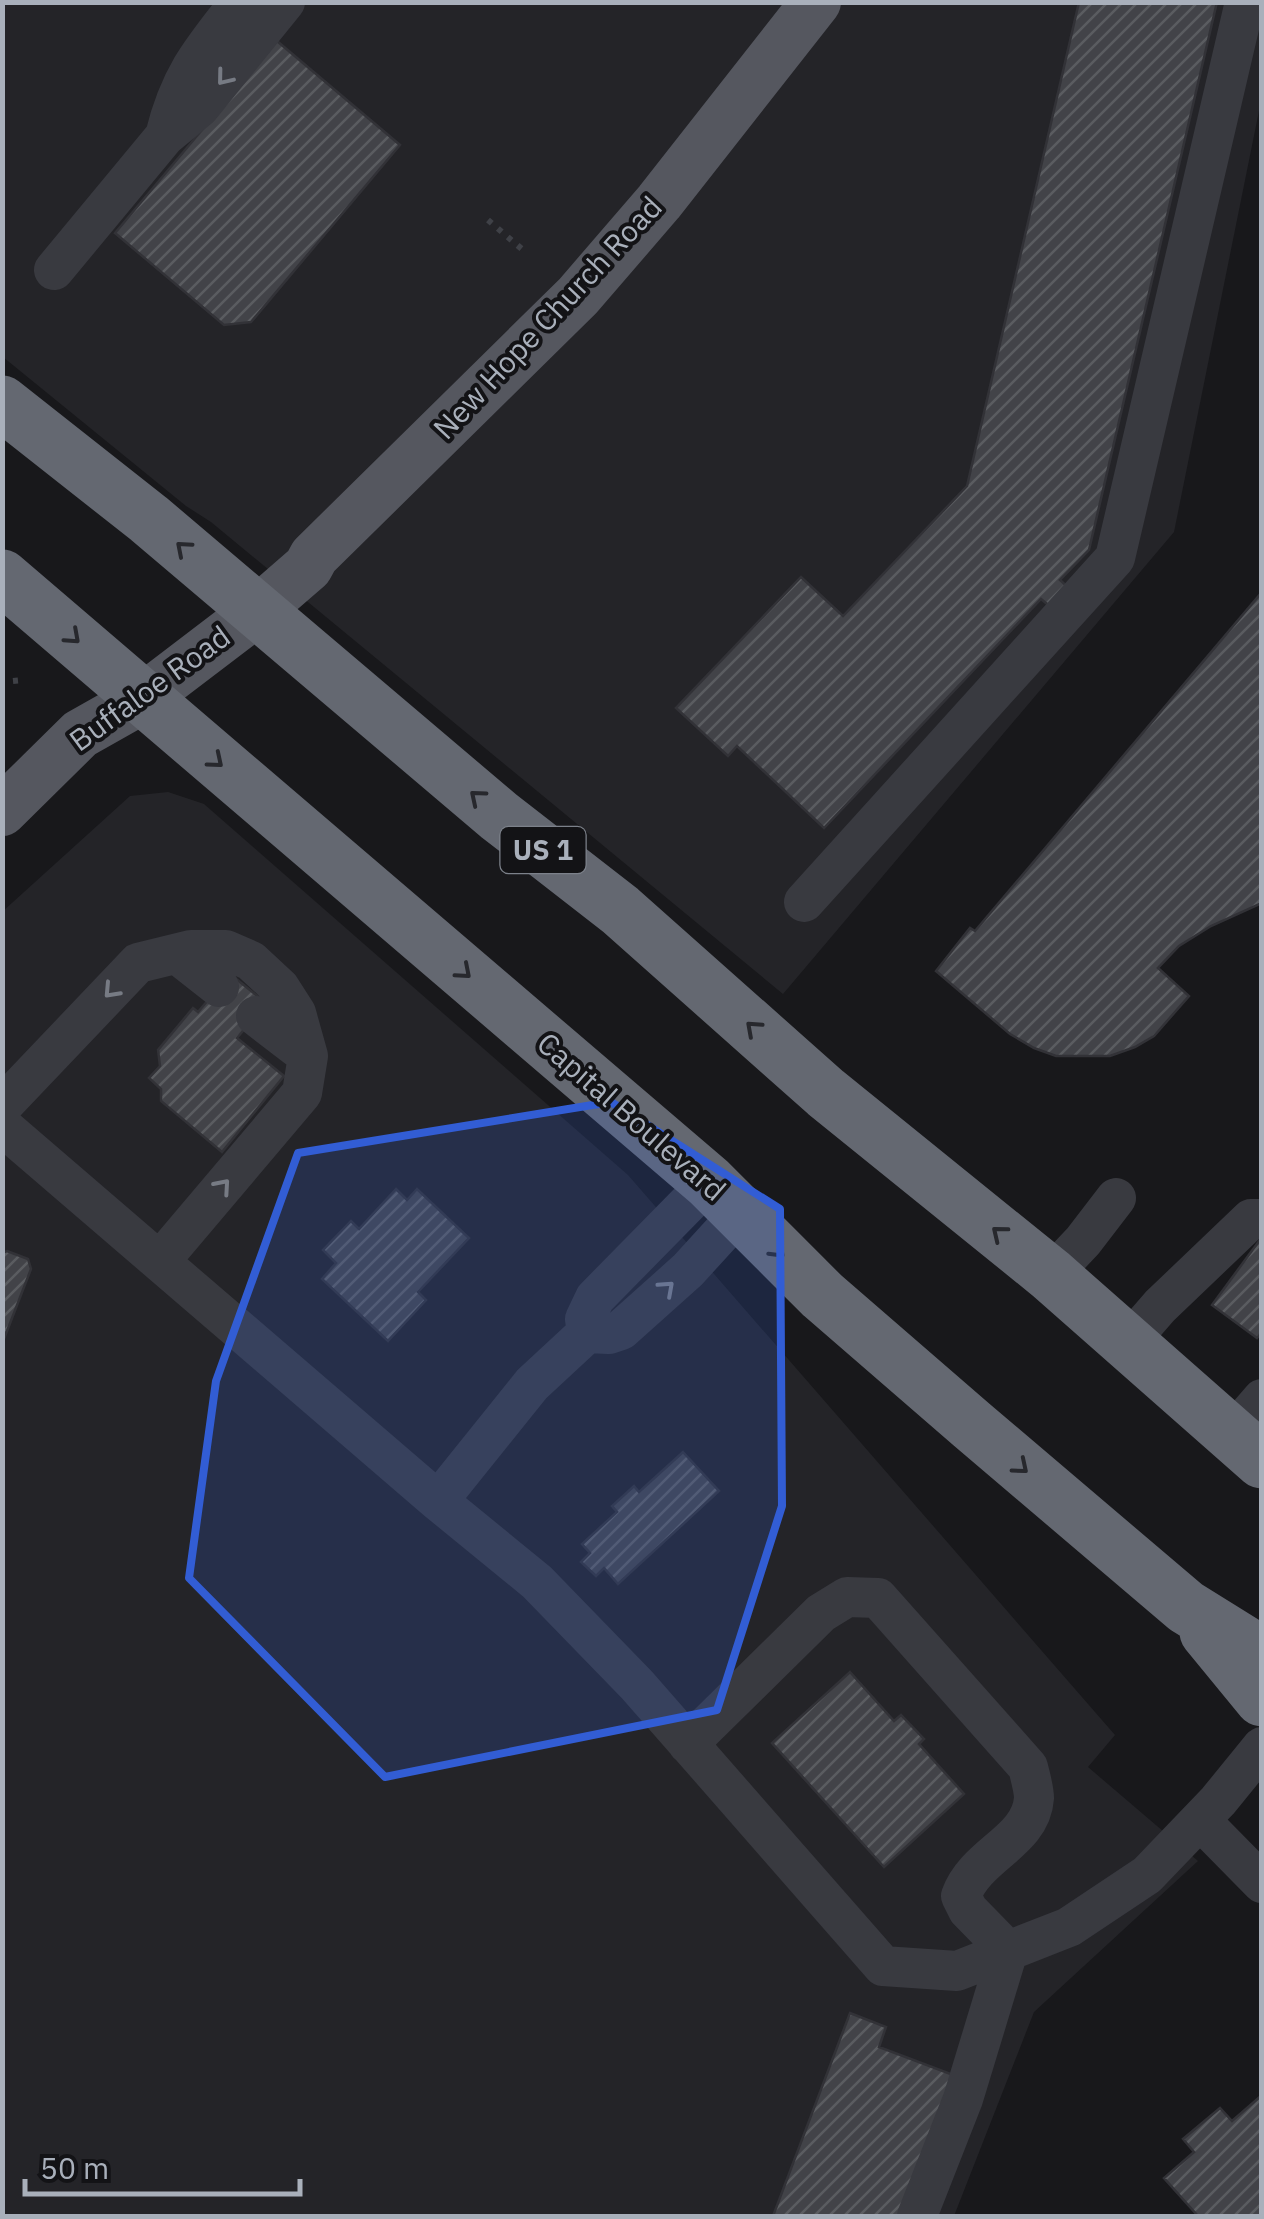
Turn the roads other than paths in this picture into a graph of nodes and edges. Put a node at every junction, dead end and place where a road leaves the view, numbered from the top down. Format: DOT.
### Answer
graph roads {
  1 [pos="240,2"];
  2 [pos="286,2"];
  3 [pos="816,2"];
  4 [pos="1244,2"];
  5 [pos="165,136"];
  6 [pos="54,270"];
  7 [pos="2,403"];
  8 [pos="2,577"];
  9 [pos="256,612"];
  10 [pos="142,699"];
  11 [pos="2,811"];
  12 [pos="804,902"];
  13 [pos="177,954"];
  14 [pos="219,987"];
  15 [pos="256,1016"];
  16 [pos="308,1056"];
  17 [pos="2,1106"];
  18 [pos="2,1126"];
  19 [pos="725,1198"];
  20 [pos="1116,1198"];
  21 [pos="1262,1220"];
  22 [pos="160,1260"];
  23 [pos="1051,1275"];
  24 [pos="1127,1344"];
  25 [pos="1251,1432"];
  26 [pos="438,1502"];
  27 [pos="1186,1607"];
  28 [pos="1262,1654"];
  29 [pos="1262,1699"];
  30 [pos="688,1744"];
  31 [pos="1262,1747"];
  32 [pos="1200,1820"];
  33 [pos="1262,1883"];
  34 [pos="1008,1951"];
  35 [pos="917,2216"];
  1 -- 5 [label="lane"];
  2 -- 5 [label="lane, one-way"];
  3 -- 9 [label="main road, New Hope Church Road"];
  4 -- 12 [label="lane"];
  5 -- 6 [label="lane"];
  9 -- 7 [label="highway, US 1, one-way"];
  8 -- 10 [label="highway, Capital Boulevard, one-way"];
  9 -- 10 [label="main road, Buffaloe Road"];
  23 -- 9 [label="highway, US 1, one-way"];
  10 -- 11 [label="main road, Buffaloe Road"];
  10 -- 19 [label="highway, Capital Boulevard, one-way"];
  13 -- 14 [label="lane"];
  13 -- 16 [label="lane"];
  13 -- 17 [label="lane, one-way"];
  15 -- 16 [label="lane"];
  22 -- 16 [label="lane, one-way"];
  18 -- 22 [label="lane"];
  19 -- 26 [label="lane"];
  19 -- 27 [label="highway, Capital Boulevard, one-way"];
  20 -- 23 [label="lane"];
  21 -- 24 [label="lane"];
  22 -- 26 [label="lane"];
  23 -- 24 [label="highway, US 1"];
  24 -- 25 [label="highway, US 1"];
  26 -- 30 [label="lane"];
  27 -- 28 [label="highway, Capital Boulevard"];
  27 -- 29 [label="highway"];
  30 -- 34 [label="lane"];
  30 -- 34 [label="lane"];
  31 -- 32 [label="lane"];
  32 -- 33 [label="lane"];
  32 -- 34 [label="lane"];
  34 -- 35 [label="lane"];
}
